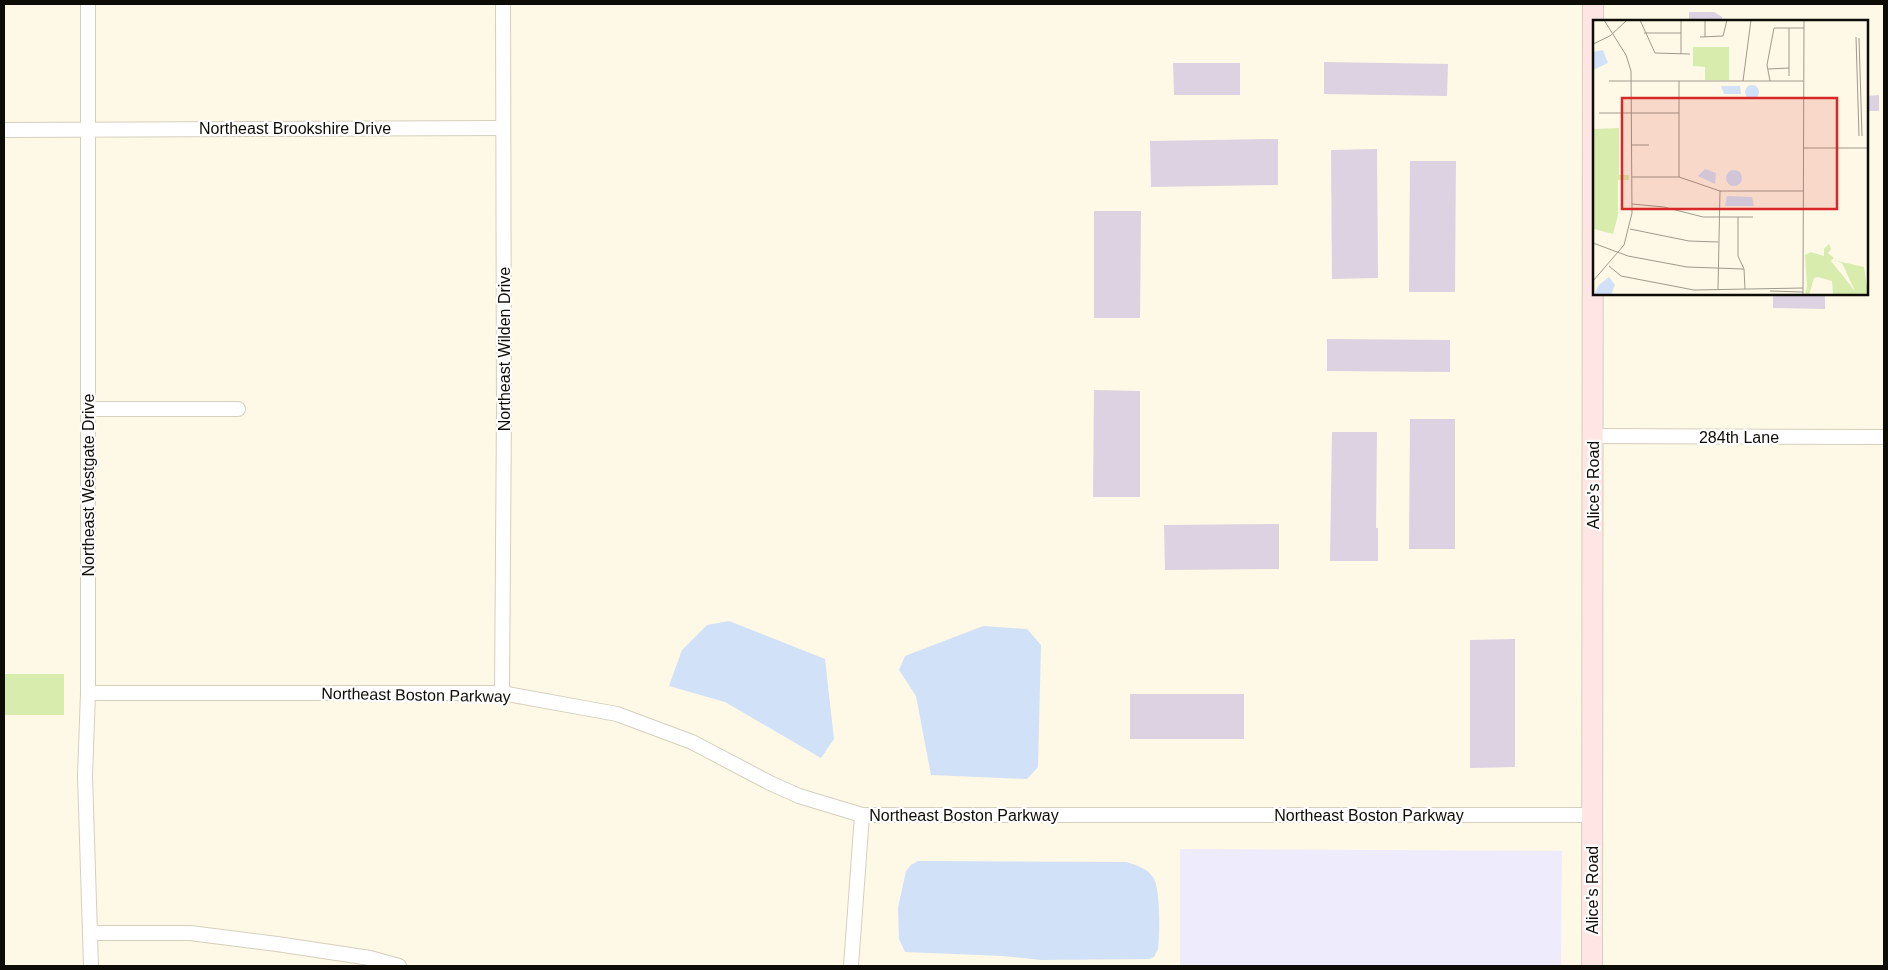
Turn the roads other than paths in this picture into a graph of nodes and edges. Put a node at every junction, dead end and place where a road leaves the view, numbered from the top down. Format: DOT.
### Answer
graph roads {
  1 [pos="88,4"];
  2 [pos="503,4"];
  3 [pos="1593,4"];
  4 [pos="503,128"];
  5 [pos="88,129"];
  6 [pos="4,130"];
  7 [pos="88,409"];
  8 [pos="238,409"];
  9 [pos="1593,436"];
  10 [pos="1884,437"];
  11 [pos="88,694"];
  12 [pos="502,694"];
  13 [pos="862,815"];
  14 [pos="1593,815"];
  15 [pos="90,933"];
  16 [pos="90,966"];
  17 [pos="399,966"];
  18 [pos="851,966"];
  19 [pos="1592,966"];
  1 -- 5 [label="street, Northeast Westgate Drive"];
  2 -- 4 [label="street, Northeast Wilden Drive"];
  3 -- 9 [label="main road, Alice's Road"];
  4 -- 5 [label="street, Northeast Brookshire Drive"];
  4 -- 12 [label="street, Northeast Wilden Drive"];
  5 -- 6 [label="street, Northeast Brookshire Drive"];
  5 -- 7 [label="street, Northeast Westgate Drive"];
  7 -- 8 [label="street"];
  7 -- 11 [label="street, Northeast Westgate Drive"];
  9 -- 10 [label="street, 284th Lane"];
  9 -- 14 [label="main road, Alice's Road"];
  11 -- 12 [label="street, Northeast Boston Parkway"];
  11 -- 15 [label="street, Northeast Westgate Drive"];
  12 -- 13 [label="street, Northeast Boston Parkway"];
  13 -- 14 [label="street, Northeast Boston Parkway"];
  13 -- 18 [label="street"];
  14 -- 19 [label="main road, Alice's Road"];
  15 -- 16 [label="street, Northeast Westgate Drive"];
  15 -- 17 [label="street"];
}
